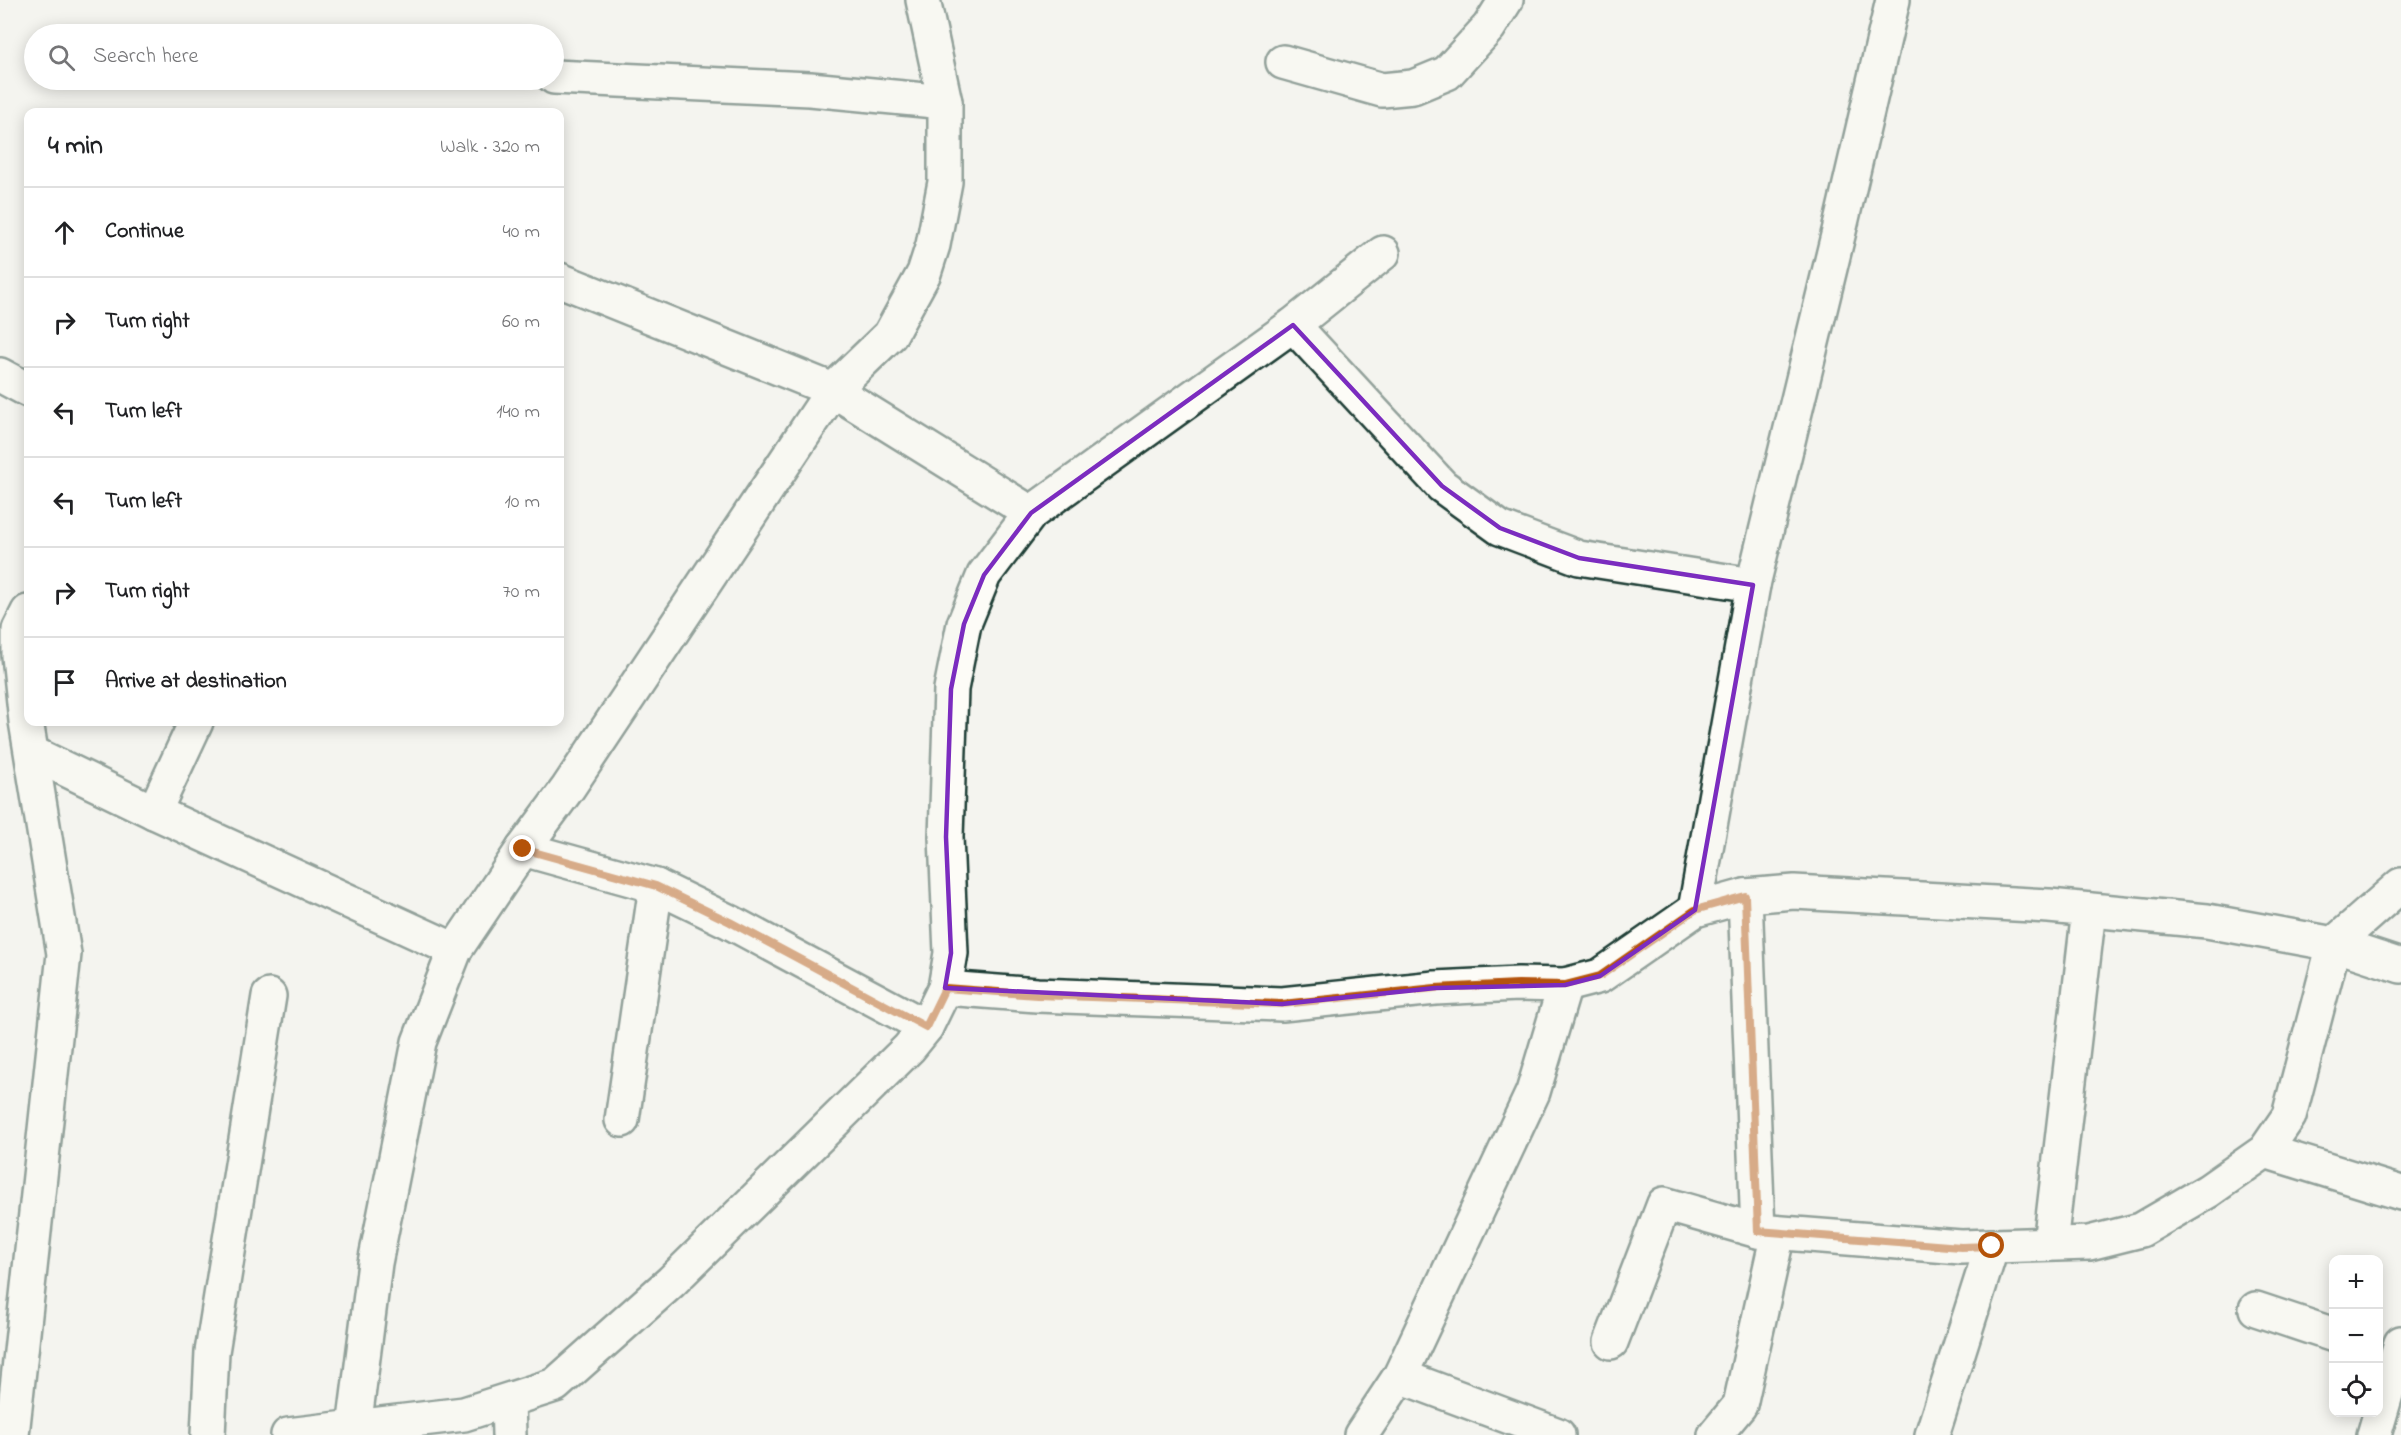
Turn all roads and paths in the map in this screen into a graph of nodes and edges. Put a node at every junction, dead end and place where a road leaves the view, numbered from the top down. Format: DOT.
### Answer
graph roads {
  1 [pos="923,0"];
  2 [pos="1506,0"];
  3 [pos="1893,0"];
  4 [pos="1283,62"];
  5 [pos="564,77"];
  6 [pos="945,102"];
  7 [pos="1383,253"];
  8 [pos="564,282"];
  9 [pos="1293,326"];
  10 [pos="0,375"];
  11 [pos="24,388"];
  12 [pos="833,390"];
  13 [pos="1031,513"];
  14 [pos="1753,585"];
  15 [pos="16,620"];
  16 [pos="24,696"];
  17 [pos="28,726"];
  18 [pos="193,726"];
  19 [pos="32,753"];
  20 [pos="154,812"];
  21 [pos="523,849"];
  22 [pos="2401,885"];
  23 [pos="656,886"];
  24 [pos="1745,896"];
  25 [pos="1695,910"];
  26 [pos="2089,910"];
  27 [pos="2334,944"];
  28 [pos="455,950"];
  29 [pos="2401,966"];
  30 [pos="1565,985"];
  31 [pos="945,988"];
  32 [pos="269,996"];
  33 [pos="926,1027"];
  34 [pos="621,1120"];
  35 [pos="2265,1151"];
  36 [pos="2401,1193"];
  37 [pos="1768,1232"];
  38 [pos="2050,1244"];
  39 [pos="1992,1246"];
  40 [pos="2256,1309"];
  41 [pos="2329,1333"];
  42 [pos="1611,1342"];
  43 [pos="2394,1352"];
  44 [pos="1400,1376"];
  45 [pos="508,1401"];
  46 [pos="354,1428"];
  47 [pos="12,1435"];
  48 [pos="208,1435"];
  49 [pos="288,1435"];
  50 [pos="509,1435"];
  51 [pos="1361,1435"];
  52 [pos="1558,1435"];
  53 [pos="1715,1435"];
  54 [pos="1932,1435"];
  55 [pos="2374,1435"];
  1 -- 6 [label="street"];
  2 -- 4 [label="street"];
  3 -- 14 [label="street"];
  5 -- 6 [label="street"];
  6 -- 12 [label="street"];
  7 -- 9 [label="street"];
  8 -- 12 [label="street"];
  9 -- 13 [label="street"];
  9 -- 14 [label="street"];
  10 -- 11 [label="street"];
  12 -- 13 [label="street"];
  12 -- 21 [label="street"];
  13 -- 31 [label="street"];
  14 -- 25 [label="street"];
  15 -- 16 [label="street"];
  17 -- 19 [label="street"];
  18 -- 20 [label="street"];
  19 -- 20 [label="street"];
  19 -- 47 [label="street"];
  20 -- 28 [label="street"];
  21 -- 23 [label="street"];
  21 -- 28 [label="street"];
  22 -- 27 [label="street"];
  23 -- 33 [label="street"];
  23 -- 34 [label="street"];
  24 -- 25 [label="street"];
  24 -- 26 [label="street"];
  24 -- 37 [label="street"];
  25 -- 30 [label="street"];
  26 -- 27 [label="street"];
  26 -- 38 [label="street"];
  27 -- 29 [label="street"];
  27 -- 35 [label="street"];
  28 -- 46 [label="street"];
  30 -- 31 [label="street"];
  30 -- 44 [label="street"];
  31 -- 33 [label="street"];
  32 -- 48 [label="street"];
  33 -- 45 [label="street"];
  35 -- 36 [label="street"];
  35 -- 38 [label="street"];
  37 -- 39 [label="street"];
  37 -- 42 [label="street"];
  37 -- 53 [label="street"];
  38 -- 39 [label="street"];
  39 -- 54 [label="street"];
  40 -- 41 [label="street"];
  43 -- 55 [label="street"];
  44 -- 51 [label="street"];
  44 -- 52 [label="street"];
  45 -- 46 [label="street"];
  45 -- 50 [label="street"];
  46 -- 49 [label="street"];
}
